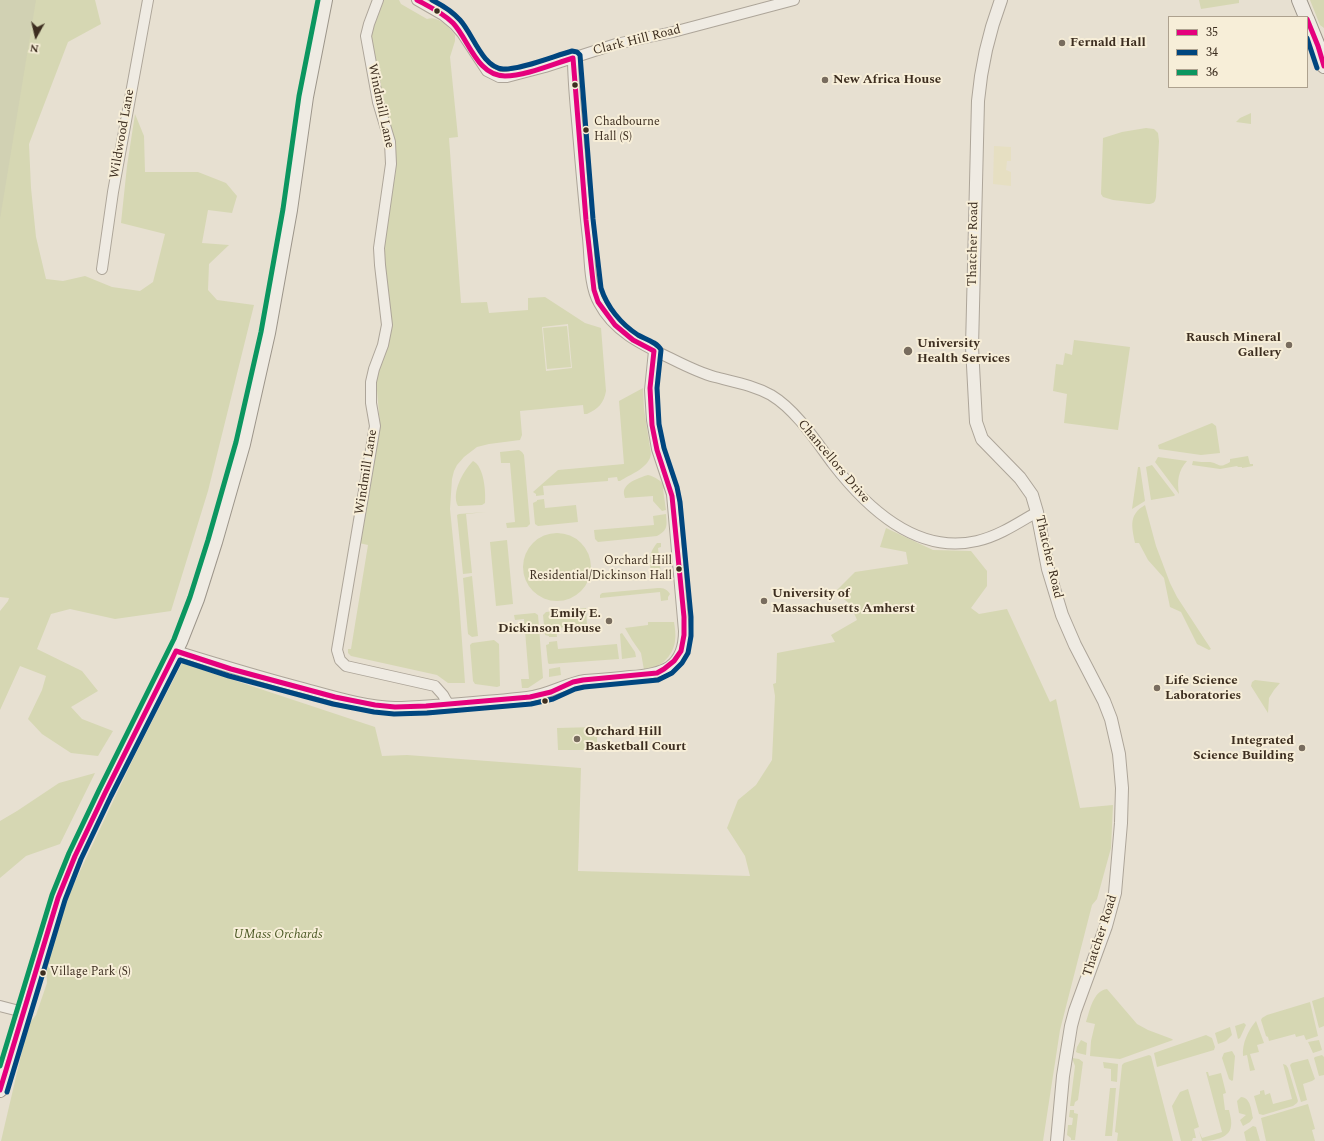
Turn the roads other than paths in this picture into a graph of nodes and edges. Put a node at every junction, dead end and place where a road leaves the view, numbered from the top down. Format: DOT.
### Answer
graph roads {
  1 [pos="148,0"];
  2 [pos="325,0"];
  3 [pos="378,0"];
  4 [pos="417,0"];
  5 [pos="794,0"];
  6 [pos="1001,0"];
  7 [pos="1299,0"];
  8 [pos="1306,16"];
  9 [pos="1308,21"];
  10 [pos="573,58"];
  11 [pos="1324,66"];
  12 [pos="102,269"];
  13 [pos="654,351"];
  14 [pos="1037,512"];
  15 [pos="176,651"];
  16 [pos="448,704"];
  17 [pos="0,1006"];
  18 [pos="23,1012"];
  19 [pos="0,1090"];
  20 [pos="1057,1141"];
  1 -- 12 [label="street, Wildwood Lane"];
  2 -- 15 [label="main road"];
  3 -- 16 [label="street, Windmill Lane"];
  4 -- 10 [label="street, Clark Hill Road"];
  5 -- 10 [label="street, Clark Hill Road"];
  6 -- 14 [label="street, Thatcher Road"];
  7 -- 8 [label="main road"];
  9 -- 11 [label="main road"];
  10 -- 13 [label="street, Chancellors Drive"];
  13 -- 14 [label="street, Chancellors Drive"];
  13 -- 16 [label="street"];
  14 -- 20 [label="street, Thatcher Road"];
  15 -- 16 [label="street"];
  15 -- 18 [label="main road"];
  17 -- 18 [label="street"];
  18 -- 19 [label="main road"];
}
